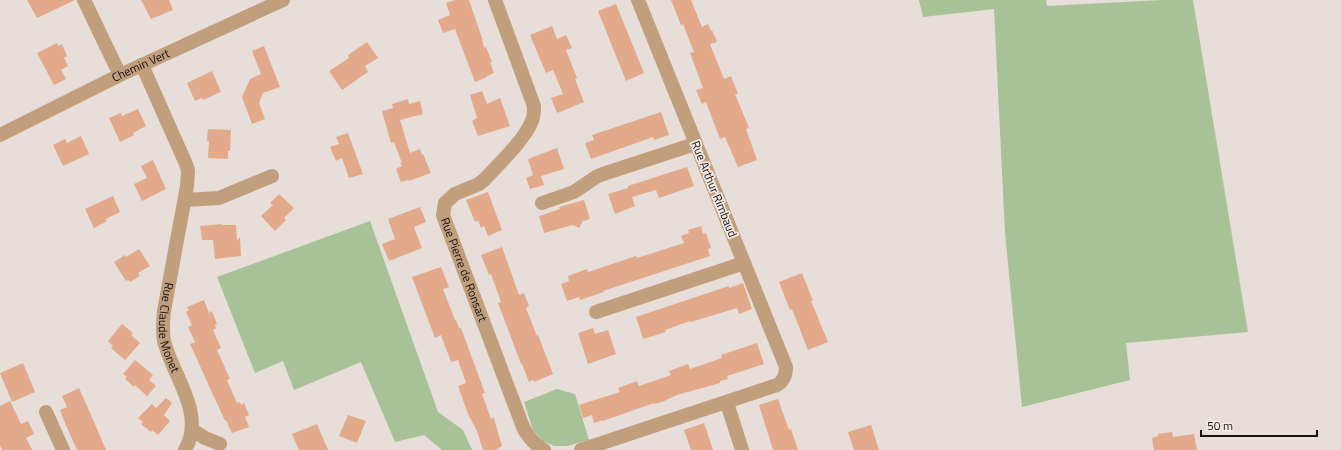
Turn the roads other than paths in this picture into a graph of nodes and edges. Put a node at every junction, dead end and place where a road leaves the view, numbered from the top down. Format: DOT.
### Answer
graph roads {
  1 [pos="84,0"];
  2 [pos="283,0"];
  3 [pos="495,0"];
  4 [pos="638,0"];
  5 [pos="142,65"];
  6 [pos="120,75"];
  7 [pos="0,135"];
  8 [pos="695,144"];
  9 [pos="272,176"];
  10 [pos="185,200"];
  11 [pos="542,203"];
  12 [pos="744,263"];
  13 [pos="596,312"];
  14 [pos="727,403"];
  15 [pos="46,412"];
  16 [pos="192,430"];
  17 [pos="220,444"];
  18 [pos="608,446"];
  19 [pos="63,450"];
  20 [pos="185,450"];
  21 [pos="544,450"];
  22 [pos="580,450"];
  23 [pos="742,450"];
  1 -- 6 [label="street"];
  2 -- 5 [label="street, Chemin Vert"];
  3 -- 21 [label="street, Rue Pierre de Ronsart"];
  4 -- 8 [label="street, Rue Arthur Rimbaud"];
  5 -- 6 [label="street, Chemin Vert"];
  5 -- 10 [label="street, Rue Claude Monet"];
  6 -- 7 [label="street, Chemin Vert"];
  8 -- 11 [label="street"];
  8 -- 12 [label="street, Rue Arthur Rimbaud"];
  9 -- 10 [label="street"];
  10 -- 16 [label="street, Rue Claude Monet"];
  12 -- 13 [label="street"];
  12 -- 14 [label="street, Rue Arthur Rimbaud"];
  14 -- 18 [label="street"];
  14 -- 23 [label="street"];
  15 -- 19 [label="street"];
  16 -- 17 [label="street"];
  16 -- 20 [label="street, Rue Claude Monet"];
  18 -- 22 [label="street"];
}
